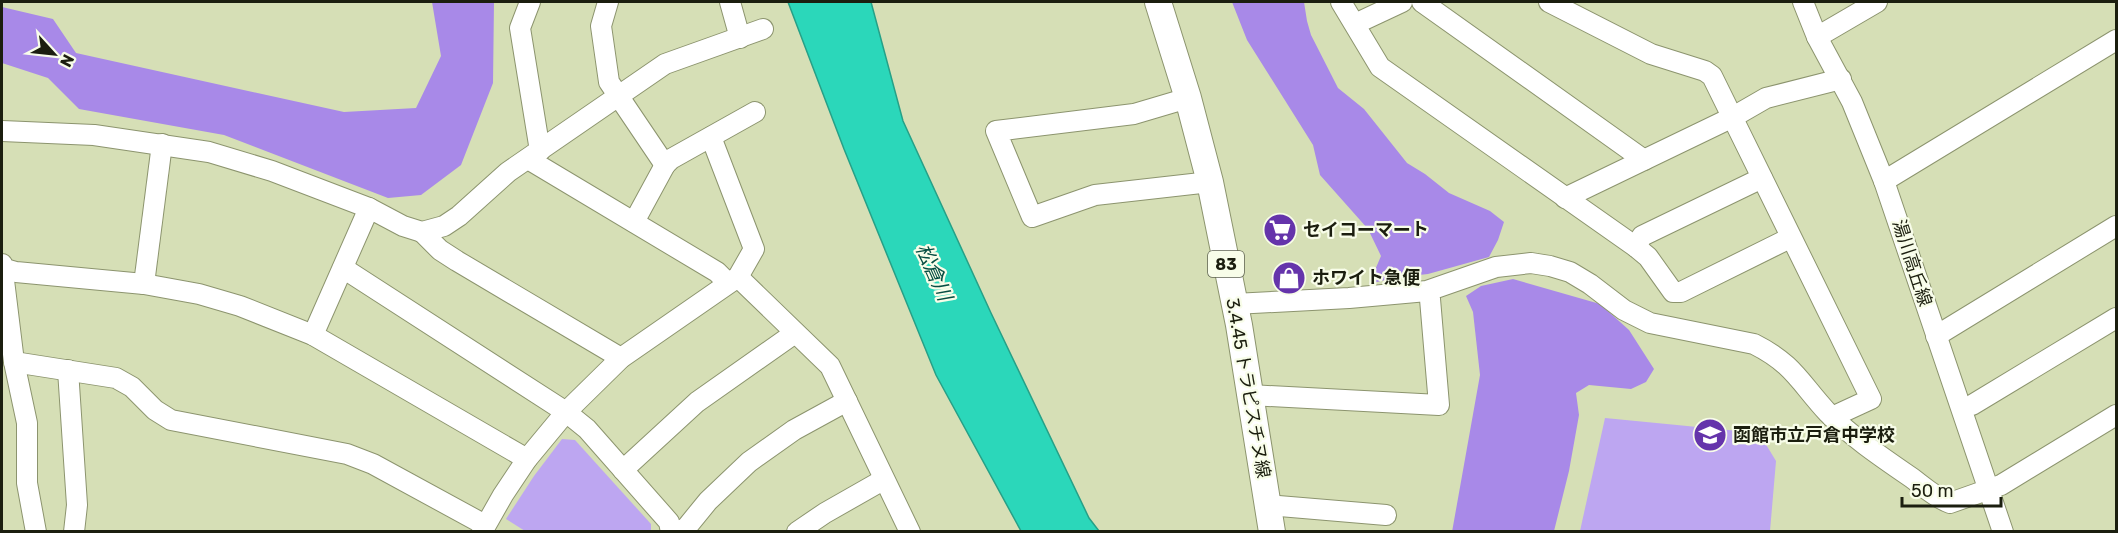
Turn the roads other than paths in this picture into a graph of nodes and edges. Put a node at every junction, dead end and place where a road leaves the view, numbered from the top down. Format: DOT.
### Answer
graph roads {
  1 [pos="516,2"];
  2 [pos="530,2"];
  3 [pos="608,2"];
  4 [pos="730,2"];
  5 [pos="1158,2"];
  6 [pos="1341,2"];
  7 [pos="1402,2"];
  8 [pos="1422,2"];
  9 [pos="1549,2"];
  10 [pos="1803,2"];
  11 [pos="1877,2"];
  12 [pos="1354,24"];
  13 [pos="520,28"];
  14 [pos="763,29"];
  15 [pos="1817,37"];
  16 [pos="740,38"];
  17 [pos="2116,40"];
  18 [pos="1841,80"];
  19 [pos="615,91"];
  20 [pos="1188,98"];
  21 [pos="754,112"];
  22 [pos="1733,117"];
  23 [pos="2,131"];
  24 [pos="711,137"];
  25 [pos="162,144"];
  26 [pos="536,147"];
  27 [pos="1644,160"];
  28 [pos="665,165"];
  29 [pos="1762,178"];
  30 [pos="1884,181"];
  31 [pos="1210,182"];
  32 [pos="1565,198"];
  33 [pos="369,208"];
  34 [pos="634,222"];
  35 [pos="2116,226"];
  36 [pos="422,232"];
  37 [pos="1790,238"];
  38 [pos="1636,247"];
  39 [pos="2,267"];
  40 [pos="343,268"];
  41 [pos="733,280"];
  42 [pos="144,284"];
  43 [pos="1430,299"];
  44 [pos="1234,304"];
  45 [pos="2116,318"];
  46 [pos="795,333"];
  47 [pos="313,334"];
  48 [pos="1936,336"];
  49 [pos="621,358"];
  50 [pos="14,362"];
  51 [pos="68,370"];
  52 [pos="1250,395"];
  53 [pos="847,401"];
  54 [pos="1972,405"];
  55 [pos="566,412"];
  56 [pos="2116,415"];
  57 [pos="1833,417"];
  58 [pos="527,459"];
  59 [pos="623,470"];
  60 [pos="883,480"];
  61 [pos="1989,490"];
  62 [pos="1268,505"];
  63 [pos="1386,515"];
  64 [pos="483,528"];
  65 [pos="36,531"];
  66 [pos="74,531"];
  67 [pos="671,531"];
  68 [pos="676,531"];
  69 [pos="797,531"];
  70 [pos="910,531"];
  71 [pos="1272,531"];
  72 [pos="2003,531"];
  1 -- 13 [label="street"];
  2 -- 13 [label="street"];
  3 -- 19 [label="street"];
  4 -- 16 [label="street"];
  5 -- 20 [label="main road, 3.4.45 トラピスチヌ線 / 83"];
  6 -- 12 [label="street"];
  7 -- 12 [label="street"];
  8 -- 27 [label="street"];
  9 -- 22 [label="street"];
  10 -- 15 [label="street, 湯川高丘線"];
  11 -- 15 [label="street"];
  12 -- 32 [label="street"];
  13 -- 26 [label="street"];
  14 -- 16 [label="street"];
  15 -- 18 [label="street, 湯川高丘線"];
  16 -- 19 [label="street"];
  17 -- 30 [label="street"];
  18 -- 22 [label="street"];
  18 -- 30 [label="street, 湯川高丘線"];
  19 -- 26 [label="street"];
  19 -- 28 [label="street"];
  20 -- 31 [label="main road, 3.4.45 トラピスチヌ線 / 83"];
  20 -- 31 [label="street"];
  21 -- 24 [label="street"];
  22 -- 27 [label="street"];
  22 -- 29 [label="street"];
  23 -- 25 [label="street"];
  24 -- 28 [label="street"];
  24 -- 41 [label="street"];
  25 -- 33 [label="street"];
  25 -- 42 [label="street"];
  26 -- 34 [label="street"];
  26 -- 36 [label="street"];
  27 -- 32 [label="street"];
  28 -- 34 [label="street"];
  29 -- 37 [label="street"];
  29 -- 38 [label="street"];
  30 -- 48 [label="street, 湯川高丘線"];
  31 -- 44 [label="main road, 3.4.45 トラピスチヌ線 / 83"];
  32 -- 38 [label="street"];
  33 -- 36 [label="street"];
  33 -- 40 [label="street"];
  34 -- 41 [label="street"];
  35 -- 48 [label="street"];
  36 -- 49 [label="street"];
  37 -- 38 [label="street"];
  37 -- 57 [label="street"];
  39 -- 42 [label="street"];
  39 -- 50 [label="street"];
  40 -- 47 [label="street"];
  40 -- 55 [label="street"];
  41 -- 46 [label="street"];
  41 -- 49 [label="street"];
  42 -- 47 [label="street"];
  43 -- 52 [label="street"];
  44 -- 52 [label="main road, 3.4.45 トラピスチヌ線 / 83"];
  44 -- 57 [label="street"];
  45 -- 54 [label="street"];
  46 -- 53 [label="street"];
  46 -- 59 [label="street"];
  47 -- 58 [label="street"];
  48 -- 61 [label="street, 湯川高丘線"];
  49 -- 55 [label="street"];
  50 -- 51 [label="street"];
  50 -- 65 [label="street"];
  51 -- 64 [label="street"];
  51 -- 66 [label="street"];
  52 -- 62 [label="main road, 3.4.45 トラピスチヌ線 / 83"];
  53 -- 60 [label="street"];
  53 -- 68 [label="street"];
  55 -- 58 [label="street"];
  55 -- 59 [label="street"];
  56 -- 61 [label="street"];
  57 -- 61 [label="street"];
  58 -- 64 [label="street"];
  59 -- 67 [label="street"];
  60 -- 69 [label="street"];
  60 -- 70 [label="street"];
  61 -- 72 [label="street, 湯川高丘線"];
  62 -- 63 [label="street"];
  62 -- 71 [label="main road, 3.4.45 トラピスチヌ線 / 83"];
}
